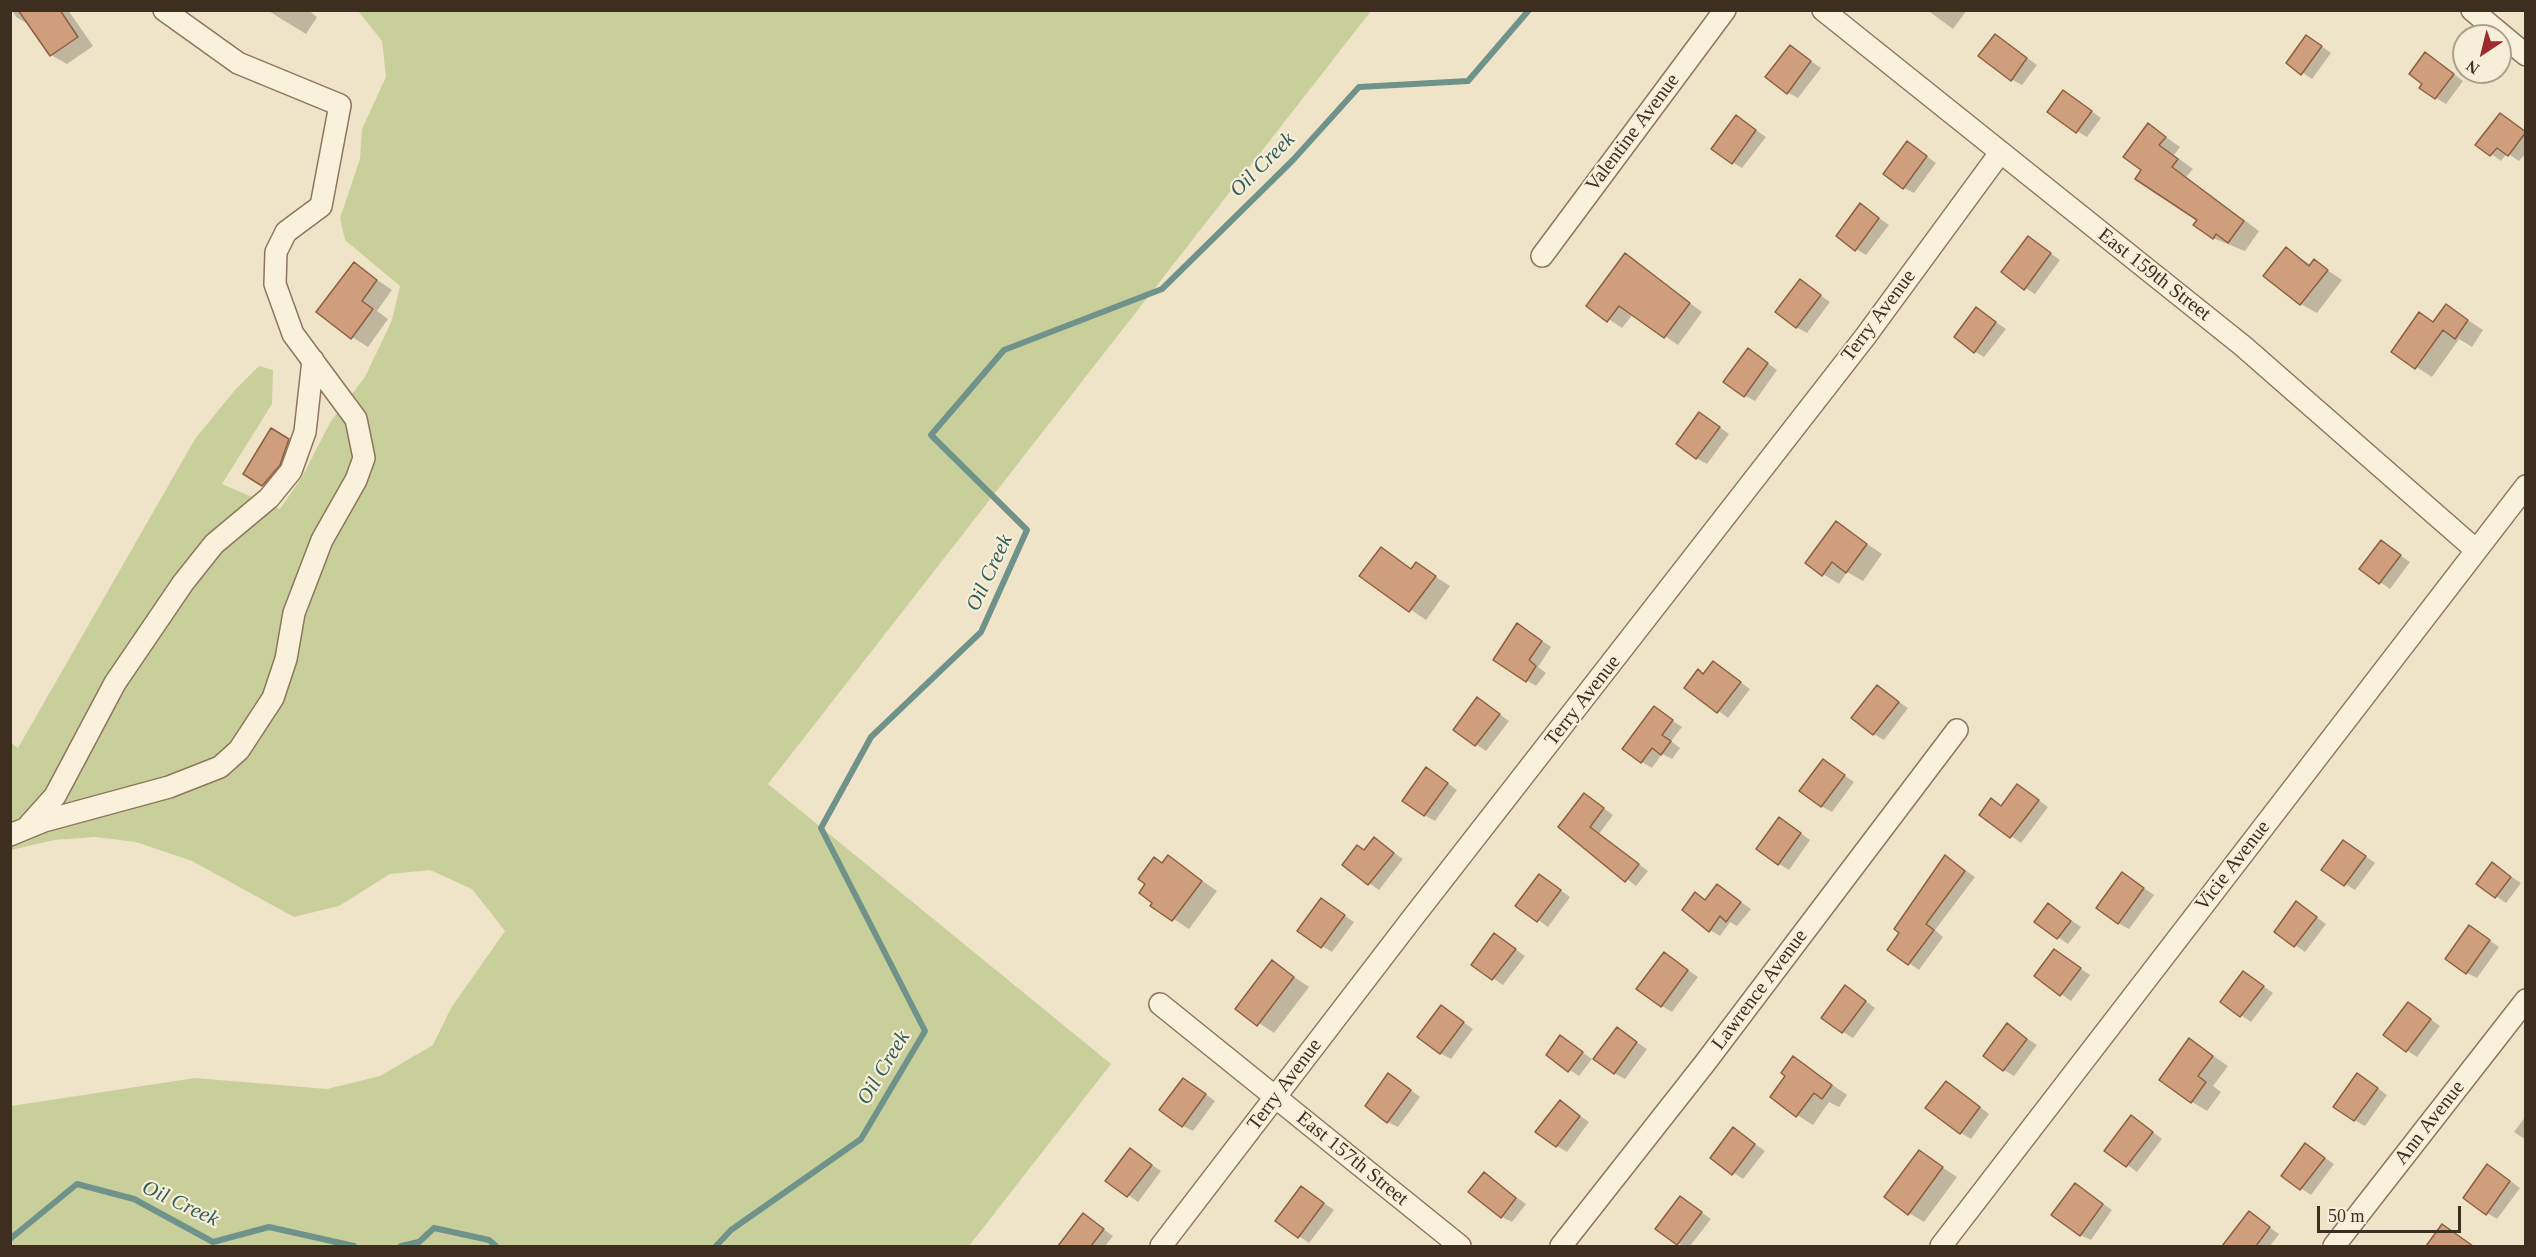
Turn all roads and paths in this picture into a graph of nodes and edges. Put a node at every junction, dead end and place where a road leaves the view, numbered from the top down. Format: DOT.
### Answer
graph roads {
  1 [pos="164,10"];
  2 [pos="1725,10"];
  3 [pos="1823,10"];
  4 [pos="2472,10"];
  5 [pos="2495,18"];
  6 [pos="2526,54"];
  7 [pos="2000,153"];
  8 [pos="1542,256"];
  9 [pos="312,360"];
  10 [pos="2526,486"];
  11 [pos="2476,550"];
  12 [pos="1957,730"];
  13 [pos="18,831"];
  14 [pos="2526,1000"];
  15 [pos="1160,1004"];
  16 [pos="1275,1097"];
  17 [pos="1161,1246"];
  18 [pos="1460,1246"];
  19 [pos="1560,1246"];
  20 [pos="1941,1246"];
  21 [pos="2334,1246"];
  1 -- 9 [label="street"];
  2 -- 8 [label="street, Valentine Avenue"];
  3 -- 7 [label="street, East 159th Street"];
  4 -- 5 [label="street"];
  5 -- 6 [label="street"];
  7 -- 11 [label="street, East 159th Street"];
  7 -- 16 [label="street, Terry Avenue"];
  9 -- 13 [label="street"];
  9 -- 13 [label="street"];
  10 -- 11 [label="street, Vicie Avenue"];
  11 -- 20 [label="street, Vicie Avenue"];
  12 -- 19 [label="street, Lawrence Avenue"];
  14 -- 21 [label="street, Ann Avenue"];
  15 -- 16 [label="street, East 157th Street"];
  16 -- 17 [label="street, Terry Avenue"];
  16 -- 18 [label="street, East 157th Street"];
}
